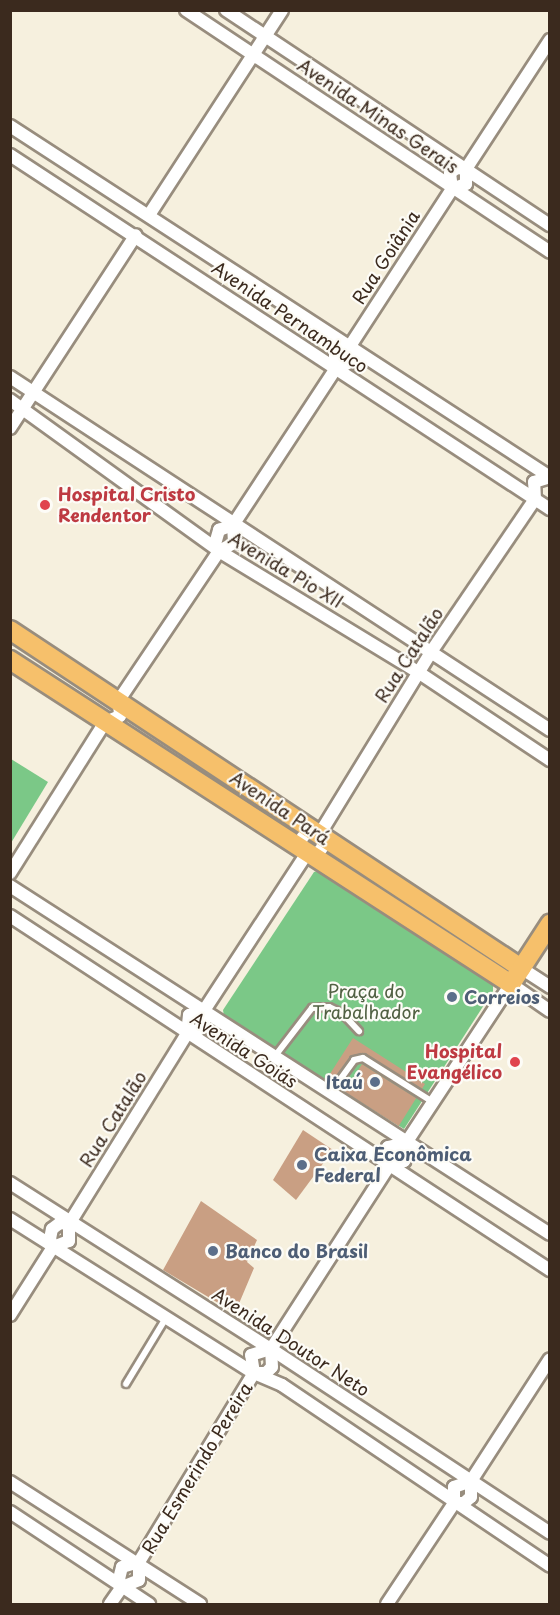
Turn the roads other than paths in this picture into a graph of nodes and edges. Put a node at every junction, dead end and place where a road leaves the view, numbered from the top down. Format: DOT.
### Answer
graph roads {
  1 [pos="186,10"];
  2 [pos="226,10"];
  3 [pos="282,10"];
  4 [pos="265,36"];
  5 [pos="549,40"];
  6 [pos="252,53"];
  7 [pos="10,126"];
  8 [pos="10,155"];
  9 [pos="466,169"];
  10 [pos="452,189"];
  11 [pos="149,215"];
  12 [pos="549,225"];
  13 [pos="136,235"];
  14 [pos="549,252"];
  15 [pos="350,346"];
  16 [pos="335,370"];
  17 [pos="10,377"];
  18 [pos="35,392"];
  19 [pos="10,400"];
  20 [pos="23,407"];
  21 [pos="10,428"];
  22 [pos="549,477"];
  23 [pos="549,496"];
  24 [pos="535,499"];
  25 [pos="549,509"];
  26 [pos="233,525"];
  27 [pos="219,551"];
  28 [pos="10,630"];
  29 [pos="431,652"];
  30 [pos="10,660"];
  31 [pos="418,672"];
  32 [pos="119,700"];
  33 [pos="105,722"];
  34 [pos="549,730"];
  35 [pos="549,760"];
  36 [pos="319,835"];
  37 [pos="307,853"];
  38 [pos="10,873"];
  39 [pos="10,886"];
  40 [pos="10,916"];
  41 [pos="549,924"];
  42 [pos="520,968"];
  43 [pos="511,984"];
  44 [pos="549,987"];
  45 [pos="204,1009"];
  46 [pos="549,1011"];
  47 [pos="359,1031"];
  48 [pos="187,1034"];
  49 [pos="275,1056"];
  50 [pos="331,1093"];
  51 [pos="433,1102"];
  52 [pos="406,1143"];
  53 [pos="389,1166"];
  54 [pos="10,1183"];
  55 [pos="10,1219"];
  56 [pos="69,1224"];
  57 [pos="549,1234"];
  58 [pos="53,1247"];
  59 [pos="549,1270"];
  60 [pos="10,1315"];
  61 [pos="166,1318"];
  62 [pos="271,1349"];
  63 [pos="549,1359"];
  64 [pos="254,1373"];
  65 [pos="126,1384"];
  66 [pos="471,1481"];
  67 [pos="10,1482"];
  68 [pos="454,1503"];
  69 [pos="10,1512"];
  70 [pos="549,1533"];
  71 [pos="140,1562"];
  72 [pos="549,1566"];
  73 [pos="122,1587"];
  74 [pos="110,1605"];
  75 [pos="149,1605"];
  76 [pos="200,1605"];
  77 [pos="387,1605"];
  1 -- 6 [label="street, Avenida Minas Gerais"];
  2 -- 4 [label="street, Avenida Minas Gerais"];
  3 -- 4 [label="street"];
  4 -- 6 [label="street"];
  4 -- 9 [label="street, Avenida Minas Gerais"];
  5 -- 9 [label="street, Rua Goiânia"];
  6 -- 10 [label="street, Avenida Minas Gerais"];
  6 -- 11 [label="street"];
  7 -- 11 [label="street, Avenida Pernambuco"];
  8 -- 13 [label="street, Avenida Pernambuco"];
  9 -- 10 [label="street, Rua Goiânia"];
  9 -- 12 [label="street, Avenida Minas Gerais"];
  10 -- 14 [label="street, Avenida Minas Gerais"];
  10 -- 15 [label="street, Rua Goiânia"];
  11 -- 13 [label="street"];
  11 -- 15 [label="street, Avenida Pernambuco"];
  13 -- 16 [label="street, Avenida Pernambuco"];
  13 -- 18 [label="street"];
  15 -- 16 [label="street, Rua Goiânia"];
  15 -- 22 [label="street, Avenida Pernambuco"];
  16 -- 24 [label="street, Avenida Pernambuco"];
  16 -- 26 [label="street, Rua Goiânia"];
  17 -- 18 [label="street, Avenida Pio XII"];
  18 -- 20 [label="street"];
  18 -- 26 [label="street, Avenida Pio XII"];
  19 -- 20 [label="street, Avenida Pio XII"];
  20 -- 21 [label="street"];
  20 -- 27 [label="street, Avenida Pio XII"];
  22 -- 24 [label="street, Rua Catalão"];
  23 -- 24 [label="street"];
  24 -- 25 [label="street, Avenida Pernambuco"];
  24 -- 29 [label="street, Rua Catalão"];
  26 -- 27 [label="street, Rua Goiânia"];
  26 -- 27 [label="street, Rua Goiânia"];
  26 -- 29 [label="street, Avenida Pio XII"];
  27 -- 31 [label="street, Avenida Pio XII"];
  27 -- 32 [label="street, Rua Goiânia"];
  28 -- 32 [label="main road, Avenida Pará"];
  29 -- 31 [label="street, Rua Catalão"];
  29 -- 34 [label="street, Avenida Pio XII"];
  30 -- 33 [label="main road, Avenida Pará"];
  31 -- 35 [label="street, Avenida Pio XII"];
  31 -- 36 [label="street, Rua Catalão"];
  32 -- 33 [label="street, Rua Goiânia"];
  32 -- 36 [label="main road, Avenida Pará"];
  33 -- 37 [label="main road, Avenida Pará"];
  33 -- 38 [label="street, Rua Goiânia"];
  36 -- 37 [label="street, Rua Catalão"];
  36 -- 42 [label="main road, Avenida Pará"];
  37 -- 43 [label="main road, Avenida Pará"];
  37 -- 45 [label="street, Rua Catalão"];
  39 -- 45 [label="street"];
  40 -- 48 [label="street, Avenida Goiás"];
  41 -- 42 [label="main road, Rua Esmerindo Pereira"];
  42 -- 43 [label="main road, Rua Esmerindo Pereira"];
  42 -- 44 [label="street, Avenida Pará"];
  43 -- 46 [label="street, Avenida Pará"];
  43 -- 51 [label="street, Rua Esmerindo Pereira"];
  45 -- 48 [label="street, Rua Catalão"];
  45 -- 49 [label="street"];
  47 -- 49 [label="lane"];
  48 -- 53 [label="street, Avenida Goiás"];
  48 -- 56 [label="street, Rua Catalão"];
  49 -- 50 [label="street"];
  50 -- 51 [label="lane"];
  50 -- 52 [label="street"];
  51 -- 52 [label="street, Rua Esmerindo Pereira"];
  52 -- 53 [label="street, Rua Esmerindo Pereira"];
  52 -- 53 [label="street, Rua Esmerindo Pereira"];
  52 -- 57 [label="street"];
  53 -- 59 [label="street, Avenida Goiás"];
  53 -- 62 [label="street, Rua Esmerindo Pereira"];
  54 -- 56 [label="street, Avenida Doutor Neto"];
  55 -- 58 [label="street"];
  56 -- 58 [label="street, Rua Catalão"];
  56 -- 58 [label="street, Rua Catalão"];
  56 -- 62 [label="street, Avenida Doutor Neto"];
  58 -- 60 [label="street, Rua Catalão"];
  58 -- 61 [label="street"];
  61 -- 64 [label="street"];
  61 -- 65 [label="lane"];
  62 -- 64 [label="street, Rua Esmerindo Pereira"];
  62 -- 64 [label="street, Rua Esmerindo Pereira"];
  62 -- 66 [label="street, Avenida Doutor Neto"];
  63 -- 66 [label="street"];
  64 -- 68 [label="street"];
  64 -- 71 [label="street, Rua Esmerindo Pereira"];
  66 -- 68 [label="street"];
  66 -- 70 [label="street, Avenida Doutor Neto"];
  67 -- 71 [label="street"];
  68 -- 72 [label="street"];
  68 -- 77 [label="street"];
  69 -- 73 [label="street"];
  71 -- 73 [label="street, Rua Esmerindo Pereira"];
  71 -- 73 [label="street, Rua Esmerindo Pereira"];
  71 -- 76 [label="street"];
  73 -- 74 [label="street, Rua Esmerindo Pereira"];
  73 -- 75 [label="street"];
}
